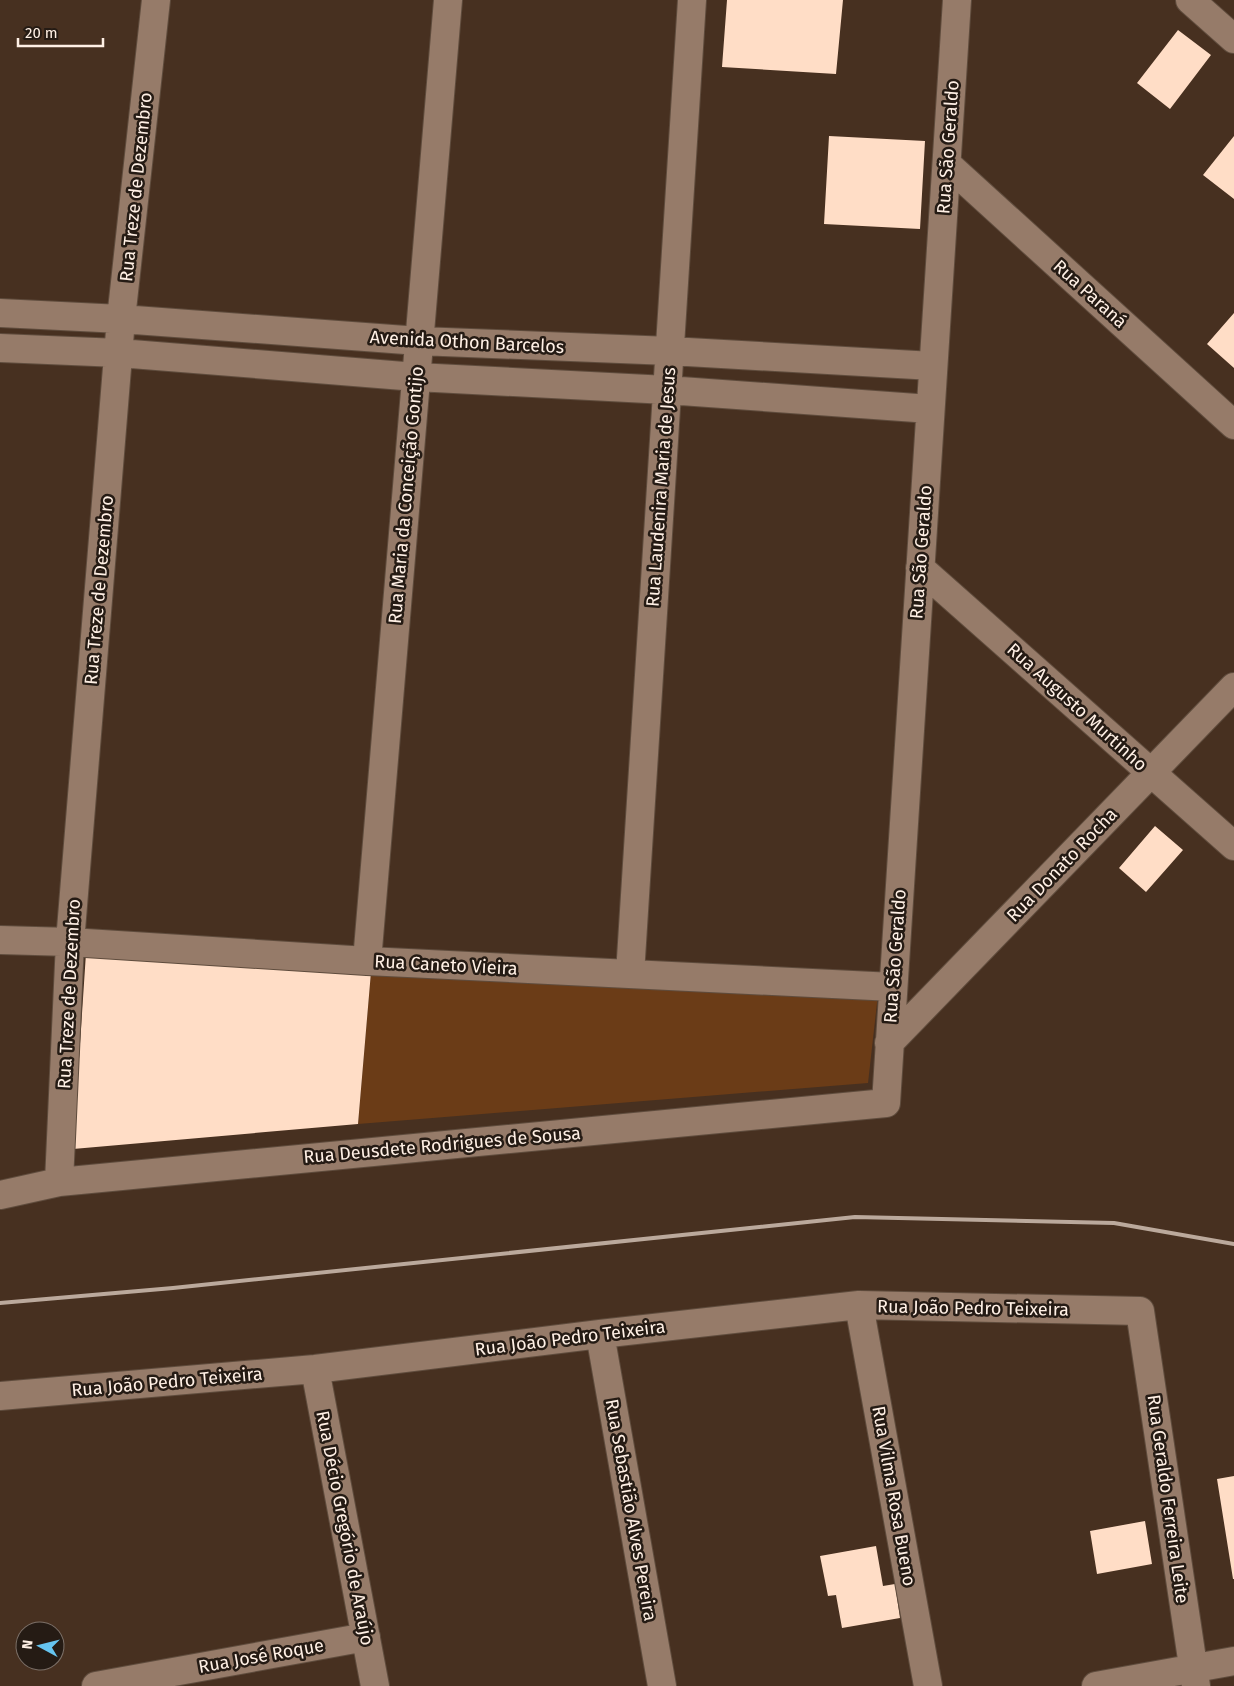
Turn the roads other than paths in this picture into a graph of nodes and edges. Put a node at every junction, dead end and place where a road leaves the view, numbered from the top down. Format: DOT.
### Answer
graph roads {
  1 [pos="156,0"];
  2 [pos="448,0"];
  3 [pos="692,0"];
  4 [pos="957,0"];
  5 [pos="1190,0"];
  6 [pos="1234,39"];
  7 [pos="947,164"];
  8 [pos="0,313"];
  9 [pos="122,319"];
  10 [pos="419,341"];
  11 [pos="0,348"];
  12 [pos="670,351"];
  13 [pos="119,353"];
  14 [pos="933,366"];
  15 [pos="416,377"];
  16 [pos="667,390"];
  17 [pos="930,409"];
  18 [pos="1234,425"];
  19 [pos="920,568"];
  20 [pos="1234,687"];
  21 [pos="1151,773"];
  22 [pos="1234,846"];
  23 [pos="0,940"];
  24 [pos="70,942"];
  25 [pos="367,961"];
  26 [pos="630,974"];
  27 [pos="893,987"];
  28 [pos="889,1042"];
  29 [pos="886,1103"];
  30 [pos="59,1182"];
  31 [pos="0,1195"];
  32 [pos="859,1305"];
  33 [pos="1140,1311"];
  34 [pos="600,1334"];
  35 [pos="314,1369"];
  36 [pos="0,1396"];
  37 [pos="366,1637"];
  38 [pos="1234,1661"];
  39 [pos="1194,1678"];
  40 [pos="96,1686"];
  41 [pos="376,1686"];
  42 [pos="662,1686"];
  43 [pos="928,1686"];
  44 [pos="1096,1686"];
  1 -- 9 [label="street, Rua Treze de Dezembro"];
  2 -- 10 [label="street, Rua Maria da Conceição Gontijo"];
  3 -- 12 [label="street, Rua Laudenira Maria de Jesus"];
  4 -- 7 [label="street, Rua São Geraldo"];
  5 -- 6 [label="street"];
  7 -- 14 [label="street, Rua São Geraldo"];
  7 -- 18 [label="street, Rua Paraná"];
  8 -- 9 [label="street, Avenida Othon Barcelos"];
  9 -- 10 [label="street, Avenida Othon Barcelos"];
  9 -- 13 [label="street, Rua Treze de Dezembro"];
  10 -- 12 [label="street, Avenida Othon Barcelos"];
  10 -- 15 [label="street, Rua Maria da Conceição Gontijo"];
  11 -- 13 [label="street, Avenida Othon Barcelos"];
  12 -- 14 [label="street, Avenida Othon Barcelos"];
  12 -- 16 [label="street, Rua Laudenira Maria de Jesus"];
  13 -- 15 [label="street, Avenida Othon Barcelos"];
  13 -- 24 [label="street, Rua Treze de Dezembro"];
  14 -- 17 [label="street, Rua São Geraldo"];
  15 -- 16 [label="street, Avenida Othon Barcelos"];
  15 -- 25 [label="street, Rua Maria da Conceição Gontijo"];
  16 -- 17 [label="street, Avenida Othon Barcelos"];
  16 -- 26 [label="street, Rua Laudenira Maria de Jesus"];
  17 -- 19 [label="street, Rua São Geraldo"];
  19 -- 21 [label="street, Rua Augusto Murtinho"];
  19 -- 27 [label="street, Rua São Geraldo"];
  20 -- 21 [label="street, Rua Donato Rocha"];
  21 -- 22 [label="street, Rua Augusto Murtinho"];
  21 -- 28 [label="street, Rua Donato Rocha"];
  23 -- 24 [label="street, Rua Caneto Vieira"];
  24 -- 25 [label="street, Rua Caneto Vieira"];
  24 -- 30 [label="street, Rua Treze de Dezembro"];
  25 -- 26 [label="street, Rua Caneto Vieira"];
  26 -- 27 [label="street, Rua Caneto Vieira"];
  27 -- 28 [label="street, Rua São Geraldo"];
  28 -- 29 [label="street, Rua São Geraldo"];
  29 -- 30 [label="street, Rua Deusdete Rodrigues de Sousa"];
  30 -- 31 [label="street, Rua Deusdete Rodrigues de Sousa"];
  32 -- 33 [label="street, Rua João Pedro Teixeira"];
  32 -- 34 [label="street, Rua João Pedro Teixeira"];
  32 -- 43 [label="street, Rua Vilma Rosa Bueno"];
  33 -- 39 [label="street, Rua Geraldo Ferreira Leite"];
  34 -- 35 [label="street, Rua João Pedro Teixeira"];
  34 -- 42 [label="street, Rua Sebastião Alves Pereira"];
  35 -- 36 [label="street, Rua João Pedro Teixeira"];
  35 -- 37 [label="street, Rua Décio Gregório de Araújo"];
  37 -- 40 [label="street, Rua José Roque"];
  37 -- 41 [label="street, Rua Décio Gregório de Araújo"];
  38 -- 39 [label="street"];
  39 -- 44 [label="street"];
}
